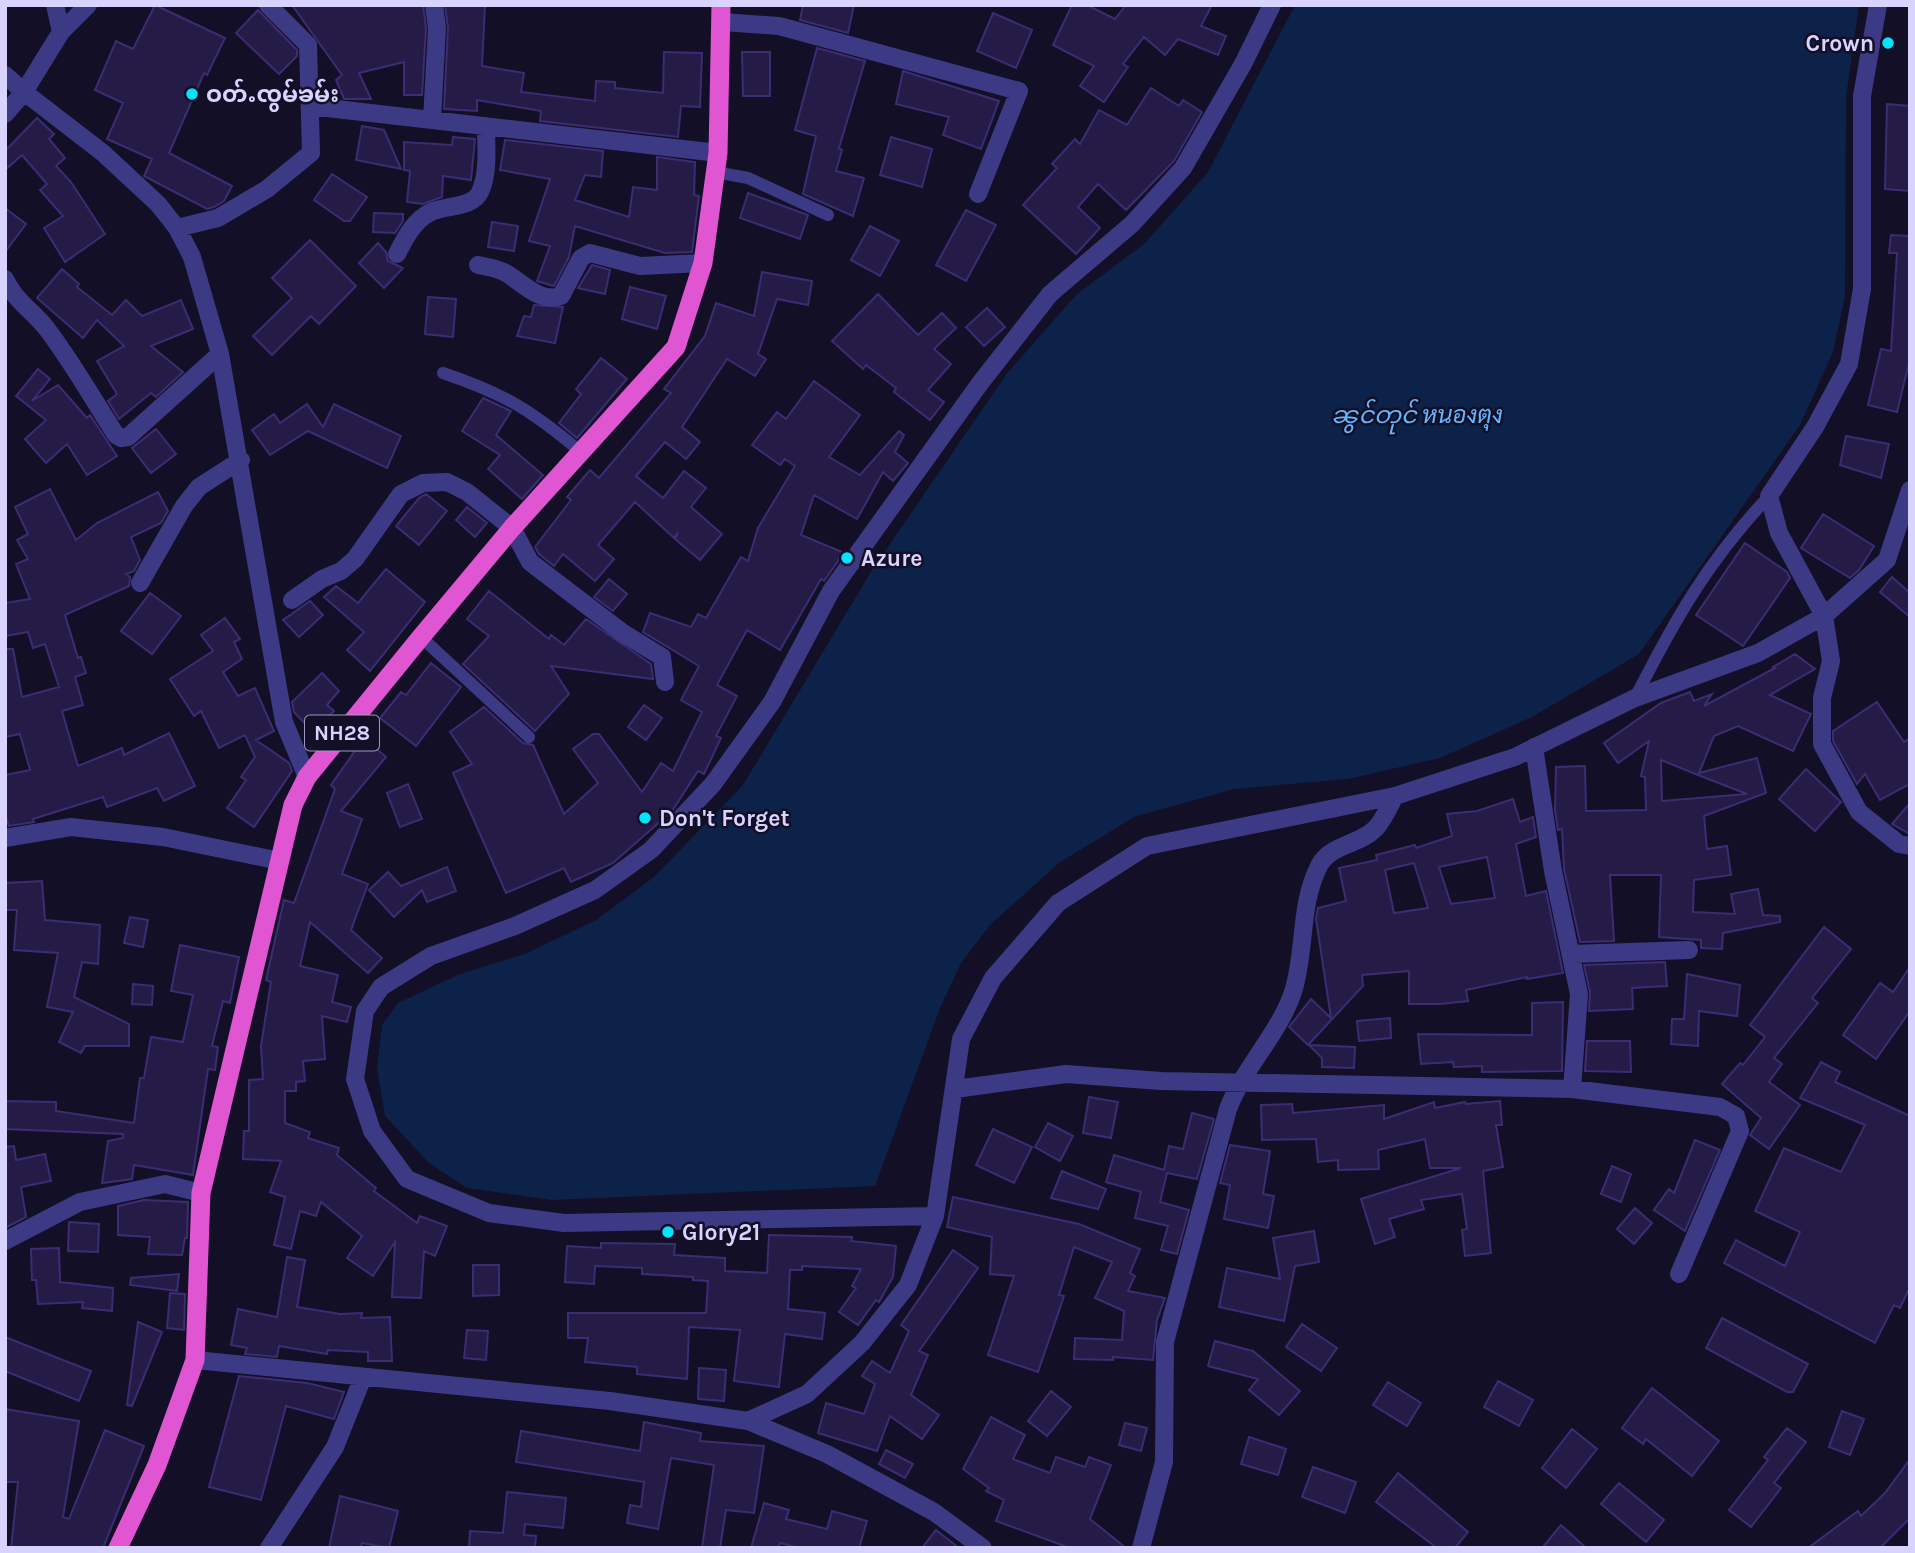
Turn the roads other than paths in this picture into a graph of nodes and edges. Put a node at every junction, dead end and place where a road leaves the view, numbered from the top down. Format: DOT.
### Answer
graph roads {
  1 [pos="55,5"];
  2 [pos="88,5"];
  3 [pos="268,5"];
  4 [pos="434,5"];
  5 [pos="1272,5"];
  6 [pos="1878,5"];
  7 [pos="722,13"];
  8 [pos="61,32"];
  9 [pos="5,75"];
  10 [pos="24,92"];
  11 [pos="310,106"];
  12 [pos="5,114"];
  13 [pos="432,120"];
  14 [pos="486,126"];
  15 [pos="717,163"];
  16 [pos="978,194"];
  17 [pos="828,215"];
  18 [pos="177,228"];
  19 [pos="397,254"];
  20 [pos="702,263"];
  21 [pos="478,265"];
  22 [pos="5,279"];
  23 [pos="220,354"];
  24 [pos="443,373"];
  25 [pos="581,452"];
  26 [pos="241,460"];
  27 [pos="1910,490"];
  28 [pos="1769,496"];
  29 [pos="512,528"];
  30 [pos="140,583"];
  31 [pos="292,600"];
  32 [pos="1824,616"];
  33 [pos="421,637"];
  34 [pos="665,682"];
  35 [pos="1635,698"];
  36 [pos="529,737"];
  37 [pos="1534,747"];
  38 [pos="307,777"];
  39 [pos="1395,796"];
  40 [pos="5,838"];
  41 [pos="1910,846"];
  42 [pos="280,861"];
  43 [pos="1689,950"];
  44 [pos="1571,954"];
  45 [pos="1238,1081"];
  46 [pos="955,1089"];
  47 [pos="1572,1089"];
  48 [pos="201,1193"];
  49 [pos="935,1216"];
  50 [pos="5,1241"];
  51 [pos="1679,1275"];
  52 [pos="195,1360"];
  53 [pos="363,1377"];
  54 [pos="748,1421"];
  55 [pos="118,1548"];
  56 [pos="269,1548"];
  57 [pos="983,1548"];
  58 [pos="1141,1548"];
  1 -- 8 [label="street"];
  2 -- 8 [label="street"];
  3 -- 11 [label="street"];
  4 -- 13 [label="street"];
  5 -- 49 [label="street"];
  6 -- 28 [label="street"];
  7 -- 15 [label="highway, NH28"];
  7 -- 16 [label="street"];
  8 -- 10 [label="street"];
  9 -- 10 [label="street"];
  10 -- 12 [label="street"];
  10 -- 18 [label="street"];
  11 -- 13 [label="street"];
  11 -- 18 [label="street"];
  13 -- 14 [label="street"];
  14 -- 15 [label="street"];
  14 -- 19 [label="street"];
  15 -- 17 [label="lane"];
  15 -- 20 [label="highway, NH28"];
  18 -- 23 [label="street"];
  20 -- 21 [label="street"];
  20 -- 25 [label="highway, NH28"];
  22 -- 23 [label="street"];
  23 -- 26 [label="street"];
  24 -- 25 [label="lane"];
  25 -- 29 [label="highway, NH28"];
  26 -- 30 [label="street"];
  26 -- 38 [label="street"];
  27 -- 32 [label="street"];
  28 -- 32 [label="street"];
  28 -- 35 [label="lane"];
  29 -- 31 [label="street"];
  29 -- 33 [label="highway, NH28"];
  29 -- 34 [label="street"];
  32 -- 35 [label="street"];
  32 -- 41 [label="street"];
  33 -- 36 [label="lane"];
  33 -- 38 [label="highway, NH28"];
  35 -- 37 [label="street"];
  37 -- 39 [label="street"];
  37 -- 44 [label="street"];
  38 -- 42 [label="highway, NH28"];
  39 -- 45 [label="street"];
  39 -- 46 [label="street"];
  40 -- 42 [label="street"];
  42 -- 48 [label="highway, NH28"];
  43 -- 44 [label="street"];
  44 -- 47 [label="street"];
  45 -- 46 [label="street"];
  45 -- 47 [label="street"];
  45 -- 58 [label="street"];
  46 -- 49 [label="street"];
  47 -- 51 [label="street"];
  48 -- 50 [label="street"];
  48 -- 52 [label="highway, NH28"];
  49 -- 54 [label="street"];
  52 -- 53 [label="street"];
  52 -- 55 [label="highway, NH28"];
  53 -- 54 [label="street"];
  53 -- 56 [label="street"];
  54 -- 57 [label="street"];
}
